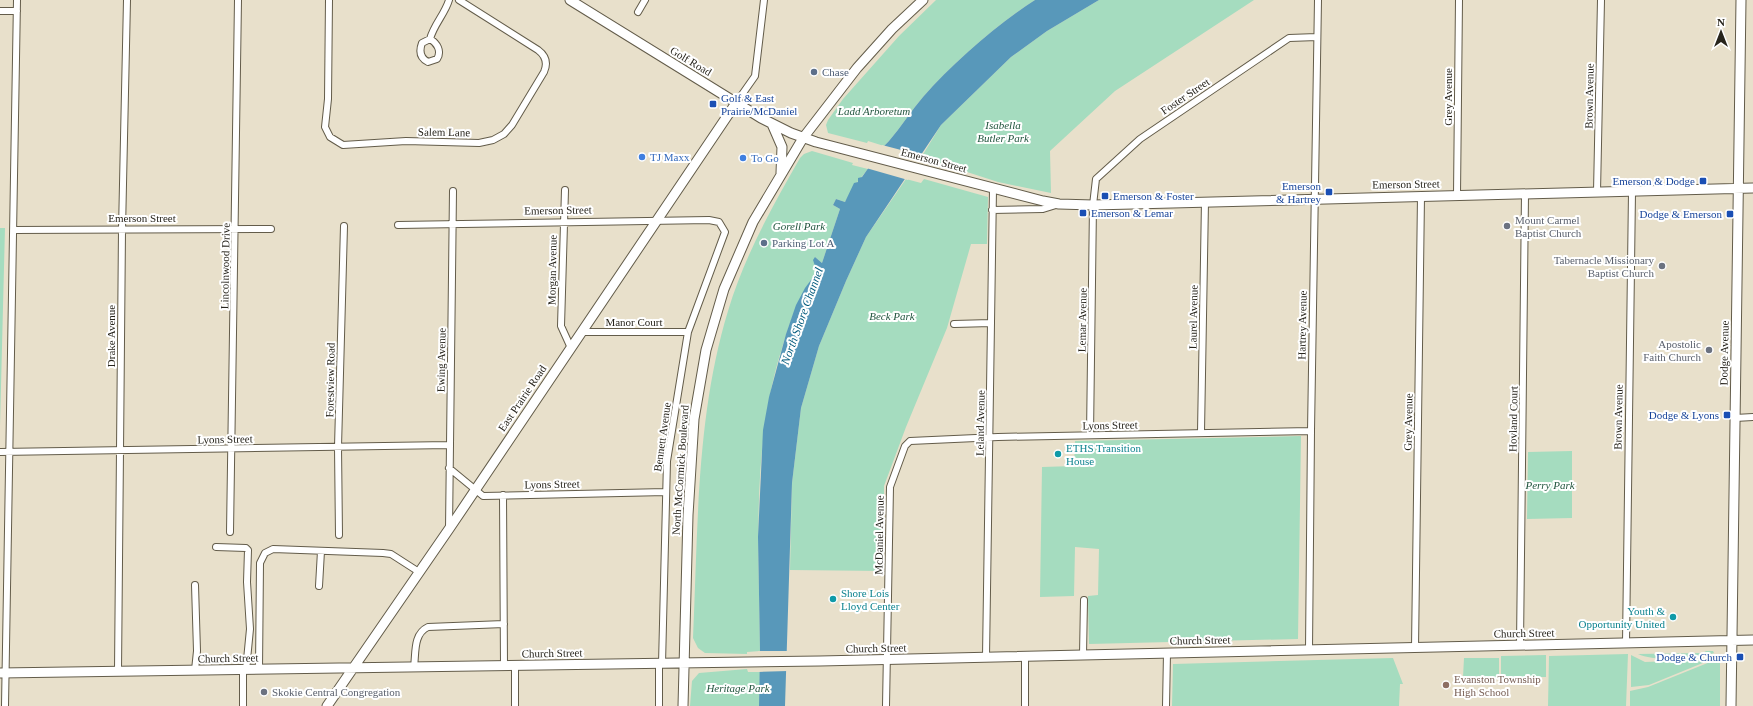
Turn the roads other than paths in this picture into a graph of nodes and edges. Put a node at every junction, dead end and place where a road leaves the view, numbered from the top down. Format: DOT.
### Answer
graph roads {
  1 [pos="18,0"];
  2 [pos="127,0"];
  3 [pos="238,0"];
  4 [pos="328,0"];
  5 [pos="449,0"];
  6 [pos="459,0"];
  7 [pos="570,0"];
  8 [pos="645,0"];
  9 [pos="764,0"];
  10 [pos="923,0"];
  11 [pos="1318,0"];
  12 [pos="1459,0"];
  13 [pos="1601,0"];
  14 [pos="1741,0"];
  15 [pos="0,11"];
  16 [pos="17,11"];
  17 [pos="638,12"];
  18 [pos="1317,37"];
  19 [pos="430,39"];
  20 [pos="736,103"];
  21 [pos="772,124"];
  22 [pos="803,138"];
  23 [pos="780,176"];
  24 [pos="993,188"];
  25 [pos="1753,188"];
  26 [pos="1738,189"];
  27 [pos="565,190"];
  28 [pos="454,192"];
  29 [pos="1596,192"];
  30 [pos="1632,192"];
  31 [pos="1525,194"];
  32 [pos="1457,195"];
  33 [pos="1421,196"];
  34 [pos="1314,199"];
  35 [pos="1205,202"];
  36 [pos="1059,204"];
  37 [pos="1094,205"];
  38 [pos="992,210"];
  39 [pos="657,220"];
  40 [pos="563,222"];
  41 [pos="719,222"];
  42 [pos="453,224"];
  43 [pos="398,225"];
  44 [pos="344,226"];
  45 [pos="236,229"];
  46 [pos="271,229"];
  47 [pos="13,230"];
  48 [pos="122,230"];
  49 [pos="954,324"];
  50 [pos="991,324"];
  51 [pos="581,332"];
  52 [pos="688,332"];
  53 [pos="571,348"];
  54 [pos="1735,418"];
  55 [pos="1753,418"];
  56 [pos="1310,431"];
  57 [pos="1201,432"];
  58 [pos="1090,435"];
  59 [pos="989,437"];
  60 [pos="910,441"];
  61 [pos="449,445"];
  62 [pos="338,447"];
  63 [pos="230,449"];
  64 [pos="120,450"];
  65 [pos="0,452"];
  66 [pos="9,452"];
  67 [pos="449,468"];
  68 [pos="476,489"];
  69 [pos="666,492"];
  70 [pos="503,495"];
  71 [pos="448,529"];
  72 [pos="230,532"];
  73 [pos="339,535"];
  74 [pos="216,547"];
  75 [pos="321,551"];
  76 [pos="419,572"];
  77 [pos="195,585"];
  78 [pos="319,586"];
  79 [pos="1084,600"];
  80 [pos="504,624"];
  81 [pos="1732,640"];
  82 [pos="1753,640"];
  83 [pos="1626,643"];
  84 [pos="1520,645"];
  85 [pos="1414,648"];
  86 [pos="1309,650"];
  87 [pos="1167,653"];
  88 [pos="1084,655"];
  89 [pos="1025,656"];
  90 [pos="986,657"];
  91 [pos="887,660"];
  92 [pos="684,663"];
  93 [pos="661,664"];
  94 [pos="504,666"];
  95 [pos="515,666"];
  96 [pos="414,667"];
  97 [pos="352,668"];
  98 [pos="195,670"];
  99 [pos="244,670"];
  100 [pos="259,670"];
  101 [pos="118,671"];
  102 [pos="3,673"];
  103 [pos="4,706"];
  104 [pos="243,706"];
  105 [pos="327,706"];
  106 [pos="515,706"];
  107 [pos="659,706"];
  108 [pos="683,706"];
  109 [pos="886,706"];
  110 [pos="1024,706"];
  111 [pos="1166,706"];
  112 [pos="1731,706"];
  1 -- 16 [label="street"];
  2 -- 48 [label="street, Drake Avenue"];
  3 -- 45 [label="street, Lincolnwood Drive"];
  4 -- 6 [label="street, Salem Lane"];
  5 -- 19 [label="street"];
  7 -- 20 [label="street, Golf Road"];
  8 -- 17 [label="street"];
  9 -- 20 [label="street"];
  10 -- 22 [label="street, North McCormick Boulevard"];
  11 -- 18 [label="street, Hartrey Avenue"];
  12 -- 32 [label="street, Grey Avenue"];
  13 -- 29 [label="street, Brown Avenue"];
  14 -- 26 [label="street, Dodge Avenue"];
  15 -- 16 [label="street"];
  16 -- 47 [label="street"];
  18 -- 34 [label="street, Hartrey Avenue"];
  18 -- 37 [label="street, Foster Street"];
  20 -- 21 [label="street, Golf Road"];
  20 -- 39 [label="street, East Prairie Road"];
  21 -- 22 [label="street, Golf Road"];
  21 -- 23 [label="street"];
  22 -- 23 [label="street, North McCormick Boulevard"];
  22 -- 24 [label="street, Emerson Street"];
  23 -- 92 [label="street, North McCormick Boulevard"];
  24 -- 36 [label="street, Emerson Street"];
  24 -- 38 [label="street, Leland Avenue"];
  25 -- 26 [label="street, Emerson Street"];
  26 -- 30 [label="street, Emerson Street"];
  26 -- 54 [label="street, Dodge Avenue"];
  27 -- 40 [label="street, Morgan Avenue"];
  28 -- 42 [label="street, Ewing Avenue"];
  29 -- 30 [label="street, Emerson Street"];
  29 -- 31 [label="street, Emerson Street"];
  30 -- 83 [label="street, Brown Avenue"];
  31 -- 32 [label="street, Emerson Street"];
  31 -- 84 [label="street, Hovland Court"];
  32 -- 33 [label="street, Emerson Street"];
  33 -- 34 [label="street, Emerson Street"];
  33 -- 85 [label="street, Grey Avenue"];
  34 -- 35 [label="street, Emerson Street"];
  34 -- 56 [label="street, Hartrey Avenue"];
  35 -- 37 [label="street, Emerson Street"];
  35 -- 57 [label="street, Laurel Avenue"];
  36 -- 37 [label="street, Emerson Street"];
  36 -- 38 [label="street, Emerson Street"];
  37 -- 58 [label="street, Lemar Avenue"];
  38 -- 50 [label="street, Leland Avenue"];
  39 -- 40 [label="street, Emerson Street"];
  39 -- 41 [label="street, Emerson Street"];
  39 -- 51 [label="street, East Prairie Road"];
  40 -- 42 [label="street, Emerson Street"];
  40 -- 53 [label="street, Morgan Avenue"];
  41 -- 52 [label="street, Bennett Avenue"];
  42 -- 43 [label="street, Emerson Street"];
  42 -- 61 [label="street, Ewing Avenue"];
  44 -- 62 [label="street, Forestview Road"];
  45 -- 46 [label="street, Emerson Street"];
  45 -- 48 [label="street, Emerson Street"];
  45 -- 63 [label="street, Lincolnwood Drive"];
  47 -- 48 [label="street, Emerson Street"];
  47 -- 66 [label="street"];
  48 -- 64 [label="street, Drake Avenue"];
  49 -- 50 [label="street"];
  50 -- 59 [label="street, Leland Avenue"];
  51 -- 52 [label="street, Manor Court"];
  51 -- 53 [label="street, East Prairie Road"];
  52 -- 69 [label="street, Bennett Avenue"];
  53 -- 68 [label="street, East Prairie Road"];
  54 -- 55 [label="street"];
  54 -- 81 [label="street, Dodge Avenue"];
  56 -- 57 [label="street, Lyons Street"];
  56 -- 86 [label="street, Hartrey Avenue"];
  57 -- 58 [label="street, Lyons Street"];
  58 -- 59 [label="street, Lyons Street"];
  59 -- 60 [label="street, Lyons Street"];
  59 -- 90 [label="street, Leland Avenue"];
  60 -- 91 [label="street, McDaniel Avenue"];
  61 -- 62 [label="street, Lyons Street"];
  61 -- 67 [label="street, Ewing Avenue"];
  62 -- 63 [label="street, Lyons Street"];
  62 -- 73 [label="street, Forestview Road"];
  63 -- 64 [label="street, Lyons Street"];
  63 -- 72 [label="street, Lincolnwood Drive"];
  64 -- 66 [label="street, Lyons Street"];
  64 -- 101 [label="street, Drake Avenue"];
  65 -- 66 [label="street, Lyons Street"];
  66 -- 102 [label="street"];
  67 -- 68 [label="street, Lyons Street"];
  67 -- 71 [label="street, Ewing Avenue"];
  68 -- 70 [label="street, Lyons Street"];
  68 -- 71 [label="street, East Prairie Road"];
  69 -- 70 [label="street, Lyons Street"];
  69 -- 93 [label="street, Bennett Avenue"];
  70 -- 80 [label="street"];
  71 -- 76 [label="street, East Prairie Road"];
  74 -- 99 [label="street"];
  75 -- 76 [label="street"];
  75 -- 78 [label="street"];
  75 -- 100 [label="street"];
  76 -- 97 [label="street, East Prairie Road"];
  77 -- 98 [label="street"];
  79 -- 88 [label="street"];
  80 -- 94 [label="street"];
  80 -- 96 [label="street"];
  81 -- 82 [label="street, Church Street"];
  81 -- 83 [label="street, Church Street"];
  81 -- 112 [label="street, Dodge Avenue"];
  83 -- 84 [label="street, Church Street"];
  84 -- 85 [label="street, Church Street"];
  85 -- 86 [label="street, Church Street"];
  86 -- 87 [label="street, Church Street"];
  87 -- 88 [label="street, Church Street"];
  87 -- 111 [label="street"];
  88 -- 89 [label="street, Church Street"];
  89 -- 90 [label="street, Church Street"];
  89 -- 110 [label="street"];
  90 -- 91 [label="street, Church Street"];
  91 -- 92 [label="street, Church Street"];
  91 -- 109 [label="street, McDaniel Avenue"];
  92 -- 93 [label="street, Church Street"];
  92 -- 108 [label="street, North McCormick Boulevard"];
  93 -- 95 [label="street, Church Street"];
  93 -- 107 [label="street, Bennett Avenue"];
  94 -- 95 [label="street, Church Street"];
  94 -- 96 [label="street, Church Street"];
  95 -- 106 [label="street"];
  96 -- 97 [label="street, Church Street"];
  97 -- 100 [label="street, Church Street"];
  97 -- 105 [label="street, East Prairie Road"];
  98 -- 99 [label="street, Church Street"];
  98 -- 101 [label="street, Church Street"];
  99 -- 100 [label="street, Church Street"];
  99 -- 104 [label="street"];
  101 -- 102 [label="street, Church Street"];
  102 -- 103 [label="street"];
}
